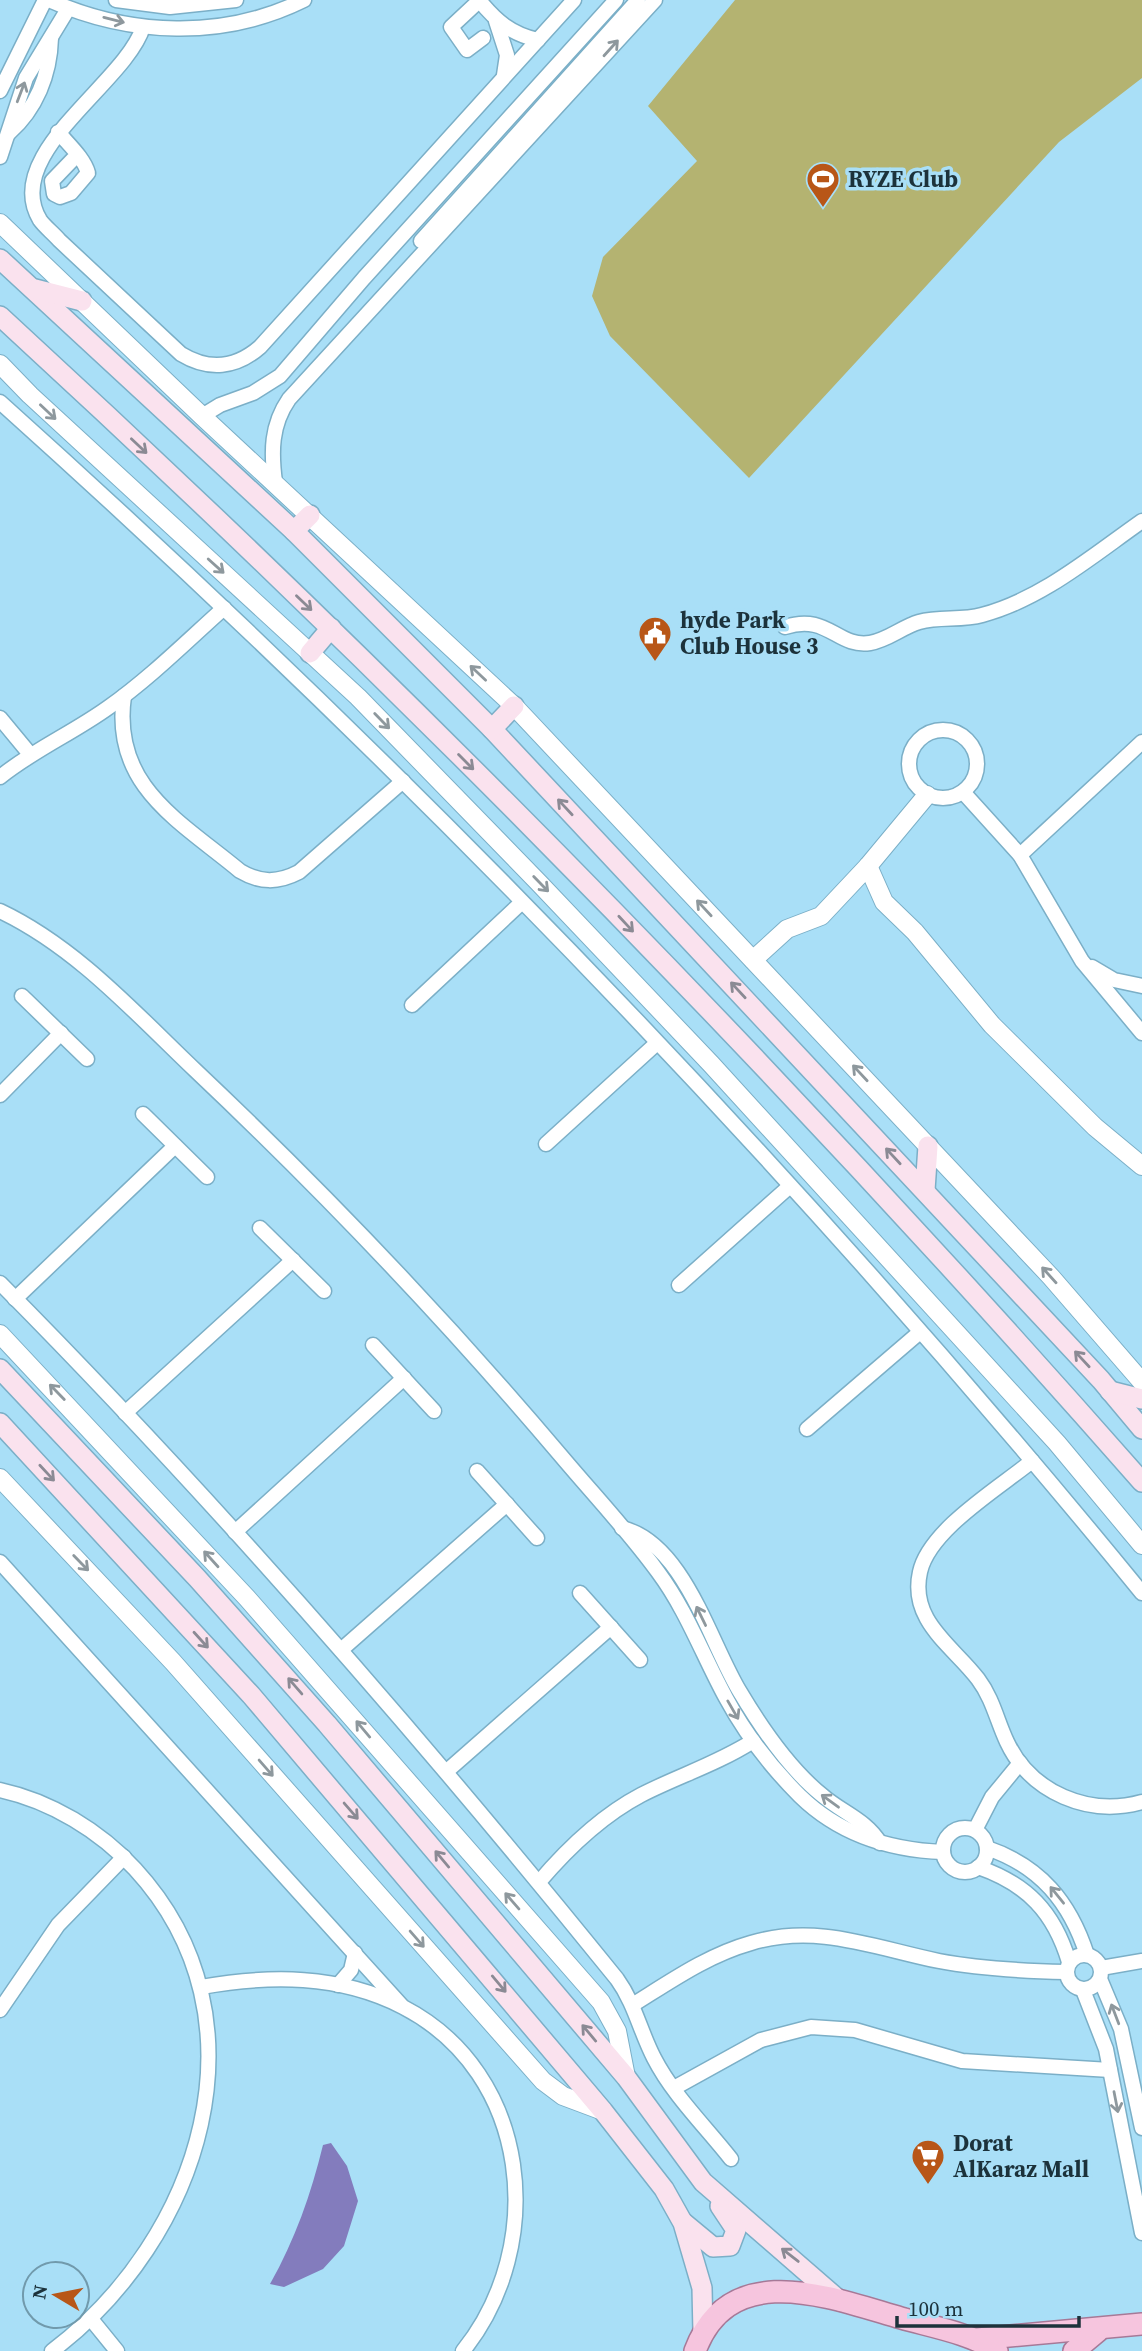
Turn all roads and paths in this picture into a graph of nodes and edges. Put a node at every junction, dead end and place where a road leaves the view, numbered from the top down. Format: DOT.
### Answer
graph roads {
  1 [pos="47,0"];
  2 [pos="116,0"];
  3 [pos="236,0"];
  4 [pos="480,0"];
  5 [pos="574,0"];
  6 [pos="616,0"];
  7 [pos="638,0"];
  8 [pos="655,0"];
  9 [pos="297,2"];
  10 [pos="68,9"];
  11 [pos="495,19"];
  12 [pos="143,27"];
  13 [pos="483,38"];
  14 [pos="538,40"];
  15 [pos="502,80"];
  16 [pos="0,91"];
  17 [pos="58,132"];
  18 [pos="1,155"];
  19 [pos="77,155"];
  20 [pos="0,223"];
  21 [pos="0,259"];
  22 [pos="32,288"];
  23 [pos="82,301"];
  24 [pos="0,316"];
  25 [pos="0,364"];
  26 [pos="0,402"];
  27 [pos="202,416"];
  28 [pos="261,470"];
  29 [pos="275,482"];
  30 [pos="310,515"];
  31 [pos="1142,521"];
  32 [pos="293,531"];
  33 [pos="224,608"];
  34 [pos="785,627"];
  35 [pos="331,628"];
  36 [pos="310,653"];
  37 [pos="124,696"];
  38 [pos="514,706"];
  39 [pos="0,718"];
  40 [pos="492,729"];
  41 [pos="1142,742"];
  42 [pos="29,753"];
  43 [pos="0,777"];
  44 [pos="403,781"];
  45 [pos="962,792"];
  46 [pos="927,795"];
  47 [pos="1020,855"];
  48 [pos="868,866"];
  49 [pos="521,903"];
  50 [pos="0,911"];
  51 [pos="753,960"];
  52 [pos="1082,961"];
  53 [pos="1142,986"];
  54 [pos="22,996"];
  55 [pos="412,1005"];
  56 [pos="61,1033"];
  57 [pos="1142,1033"];
  58 [pos="657,1043"];
  59 [pos="87,1059"];
  60 [pos="0,1095"];
  61 [pos="837,1096"];
  62 [pos="806,1113"];
  63 [pos="143,1114"];
  64 [pos="865,1126"];
  65 [pos="546,1144"];
  66 [pos="175,1146"];
  67 [pos="928,1146"];
  68 [pos="840,1149"];
  69 [pos="1142,1166"];
  70 [pos="207,1177"];
  71 [pos="790,1186"];
  72 [pos="925,1190"];
  73 [pos="260,1228"];
  74 [pos="293,1260"];
  75 [pos="0,1283"];
  76 [pos="679,1285"];
  77 [pos="324,1291"];
  78 [pos="15,1298"];
  79 [pos="920,1332"];
  80 [pos="0,1334"];
  81 [pos="373,1345"];
  82 [pos="0,1369"];
  83 [pos="404,1378"];
  84 [pos="1142,1382"];
  85 [pos="1110,1391"];
  86 [pos="1142,1399"];
  87 [pos="434,1411"];
  88 [pos="125,1413"];
  89 [pos="0,1423"];
  90 [pos="807,1429"];
  91 [pos="1142,1429"];
  92 [pos="1032,1461"];
  93 [pos="477,1471"];
  94 [pos="0,1478"];
  95 [pos="1142,1482"];
  96 [pos="507,1504"];
  97 [pos="235,1532"];
  98 [pos="537,1538"];
  99 [pos="1142,1545"];
  100 [pos="0,1562"];
  101 [pos="580,1592"];
  102 [pos="1142,1593"];
  103 [pos="611,1627"];
  104 [pos="708,1646"];
  105 [pos="341,1650"];
  106 [pos="640,1660"];
  107 [pos="752,1741"];
  108 [pos="1020,1763"];
  109 [pos="447,1771"];
  110 [pos="2,1789"];
  111 [pos="1142,1802"];
  112 [pos="975,1830"];
  113 [pos="881,1844"];
  114 [pos="986,1848"];
  115 [pos="943,1852"];
  116 [pos="124,1857"];
  117 [pos="978,1867"];
  118 [pos="539,1882"];
  119 [pos="355,1954"];
  120 [pos="1087,1955"];
  121 [pos="1142,1961"];
  122 [pos="1068,1967"];
  123 [pos="1100,1974"];
  124 [pos="338,1985"];
  125 [pos="201,1987"];
  126 [pos="1083,1990"];
  127 [pos="634,2004"];
  128 [pos="402,2007"];
  129 [pos="0,2010"];
  130 [pos="1110,2070"];
  131 [pos="1136,2072"];
  132 [pos="626,2077"];
  133 [pos="674,2088"];
  134 [pos="1139,2096"];
  135 [pos="603,2111"];
  136 [pos="1142,2128"];
  137 [pos="731,2159"];
  138 [pos="703,2182"];
  139 [pos="683,2223"];
  140 [pos="1142,2233"];
  141 [pos="840,2301"];
  142 [pos="91,2319"];
  143 [pos="1141,2321"];
  144 [pos="78,2330"];
  145 [pos="1098,2331"];
  146 [pos="976,2340"];
  147 [pos="699,2342"];
  148 [pos="52,2351"];
  149 [pos="117,2351"];
  150 [pos="463,2351"];
  151 [pos="997,2351"];
  152 [pos="1074,2351"];
  1 -- 10 [label="street"];
  1 -- 16 [label="street"];
  2 -- 3 [label="street"];
  4 -- 11 [label="street"];
  4 -- 13 [label="street"];
  5 -- 14 [label="street"];
  6 -- 27 [label="street"];
  7 -- 28 [label="street"];
  29 -- 8 [label="street, one-way"];
  9 -- 12 [label="street"];
  10 -- 12 [label="street, one-way"];
  18 -- 10 [label="street, one-way"];
  11 -- 14 [label="street"];
  11 -- 15 [label="street"];
  12 -- 17 [label="street"];
  14 -- 15 [label="street"];
  15 -- 17 [label="street"];
  17 -- 19 [label="street"];
  20 -- 23 [label="street"];
  21 -- 22 [label="main road"];
  22 -- 23 [label="main road"];
  22 -- 32 [label="main road"];
  23 -- 27 [label="street"];
  24 -- 35 [label="main road, one-way"];
  25 -- 36 [label="street, one-way"];
  26 -- 33 [label="street"];
  27 -- 28 [label="street"];
  28 -- 29 [label="street"];
  29 -- 30 [label="street"];
  30 -- 32 [label="main road"];
  38 -- 30 [label="street, one-way"];
  31 -- 34 [label="street"];
  32 -- 40 [label="main road"];
  33 -- 37 [label="street"];
  33 -- 44 [label="street"];
  35 -- 36 [label="main road"];
  35 -- 62 [label="main road, one-way"];
  36 -- 99 [label="street, one-way"];
  37 -- 42 [label="street"];
  37 -- 44 [label="street"];
  38 -- 40 [label="main road"];
  51 -- 38 [label="street, one-way"];
  39 -- 42 [label="street"];
  61 -- 40 [label="main road, one-way"];
  41 -- 47 [label="street"];
  42 -- 43 [label="street"];
  44 -- 49 [label="street"];
  45 -- 46 [label="street"];
  45 -- 46 [label="street"];
  45 -- 47 [label="street"];
  46 -- 48 [label="street"];
  47 -- 52 [label="street"];
  48 -- 51 [label="street"];
  48 -- 69 [label="street"];
  49 -- 55 [label="street"];
  49 -- 58 [label="street"];
  50 -- 104 [label="street"];
  67 -- 51 [label="street, one-way"];
  52 -- 53 [label="street"];
  52 -- 57 [label="street"];
  54 -- 56 [label="street"];
  56 -- 59 [label="street"];
  56 -- 60 [label="street"];
  58 -- 65 [label="street"];
  58 -- 71 [label="street"];
  61 -- 62 [label="main road"];
  61 -- 64 [label="main road"];
  62 -- 68 [label="main road"];
  63 -- 66 [label="street"];
  64 -- 68 [label="main road"];
  72 -- 64 [label="main road, one-way"];
  66 -- 70 [label="street"];
  66 -- 78 [label="street"];
  67 -- 72 [label="main road"];
  84 -- 67 [label="street, one-way"];
  68 -- 95 [label="main road"];
  71 -- 76 [label="street"];
  71 -- 79 [label="street"];
  85 -- 72 [label="main road, one-way"];
  73 -- 74 [label="street"];
  74 -- 77 [label="street"];
  74 -- 88 [label="street"];
  75 -- 78 [label="street"];
  78 -- 88 [label="street"];
  79 -- 90 [label="street"];
  79 -- 92 [label="street"];
  132 -- 80 [label="street, one-way"];
  81 -- 83 [label="street"];
  132 -- 82 [label="main road, one-way"];
  83 -- 87 [label="street"];
  83 -- 97 [label="street"];
  85 -- 86 [label="main road"];
  85 -- 91 [label="main road"];
  88 -- 97 [label="street"];
  89 -- 135 [label="main road, one-way"];
  92 -- 102 [label="street"];
  92 -- 108 [label="street"];
  93 -- 96 [label="street"];
  94 -- 135 [label="street, one-way"];
  96 -- 98 [label="street"];
  96 -- 105 [label="street"];
  97 -- 105 [label="street"];
  100 -- 119 [label="street"];
  101 -- 103 [label="street"];
  103 -- 106 [label="street"];
  103 -- 109 [label="street"];
  104 -- 107 [label="street, one-way"];
  113 -- 104 [label="street, one-way"];
  105 -- 109 [label="street"];
  107 -- 113 [label="street"];
  107 -- 118 [label="street"];
  108 -- 111 [label="street"];
  108 -- 112 [label="street"];
  109 -- 118 [label="street"];
  110 -- 116 [label="street"];
  112 -- 114 [label="street"];
  112 -- 115 [label="street"];
  113 -- 115 [label="street"];
  114 -- 117 [label="street"];
  120 -- 114 [label="street, one-way"];
  115 -- 117 [label="street"];
  116 -- 125 [label="street"];
  116 -- 129 [label="street"];
  117 -- 122 [label="street"];
  118 -- 127 [label="street"];
  119 -- 124 [label="street"];
  119 -- 128 [label="street"];
  120 -- 122 [label="street"];
  120 -- 123 [label="street"];
  121 -- 123 [label="street"];
  122 -- 126 [label="street"];
  122 -- 127 [label="street"];
  123 -- 126 [label="street"];
  131 -- 123 [label="street, one-way"];
  124 -- 125 [label="street"];
  124 -- 128 [label="street"];
  125 -- 142 [label="street"];
  126 -- 130 [label="street"];
  127 -- 133 [label="street"];
  128 -- 150 [label="street"];
  130 -- 133 [label="street"];
  130 -- 140 [label="street, one-way"];
  131 -- 134 [label="street"];
  132 -- 138 [label="main road"];
  133 -- 137 [label="street"];
  134 -- 136 [label="street"];
  135 -- 139 [label="main road"];
  138 -- 139 [label="main road"];
  141 -- 138 [label="main road, one-way"];
  139 -- 147 [label="main road"];
  141 -- 146 [label="main road"];
  141 -- 147 [label="main road"];
  142 -- 149 [label="street"];
  143 -- 145 [label="main road"];
  144 -- 148 [label="street"];
  145 -- 146 [label="main road"];
  145 -- 152 [label="main road"];
  146 -- 151 [label="main road"];
}
